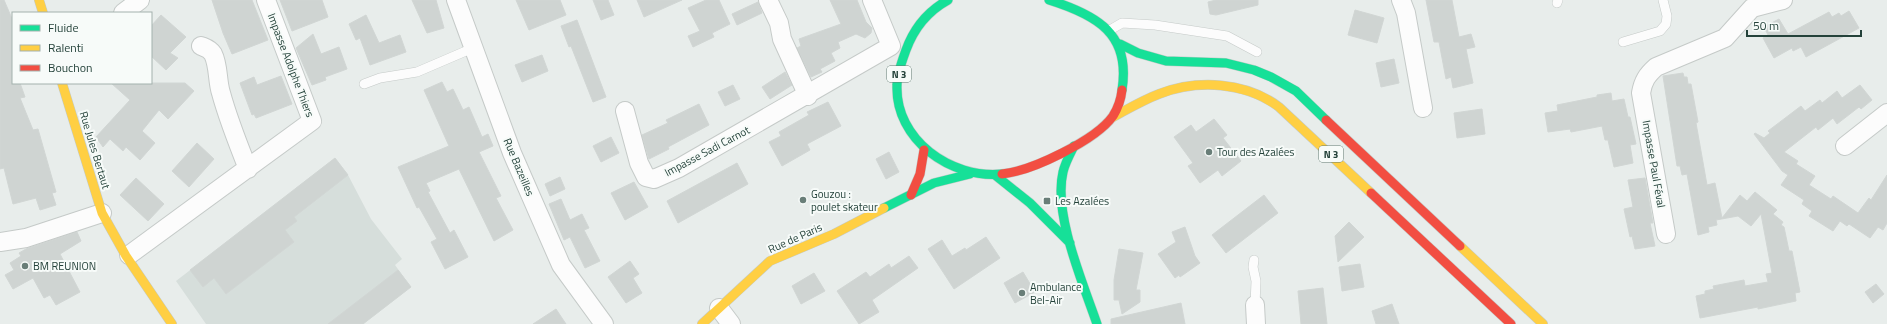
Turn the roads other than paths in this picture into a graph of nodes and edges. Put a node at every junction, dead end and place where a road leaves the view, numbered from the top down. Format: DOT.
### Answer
graph roads {
  1 [pos="39,0"];
  2 [pos="140,0"];
  3 [pos="266,0"];
  4 [pos="456,0"];
  5 [pos="768,0"];
  6 [pos="872,0"];
  7 [pos="1049,0"];
  8 [pos="1401,0"];
  9 [pos="1663,0"];
  10 [pos="1783,0"];
  11 [pos="943,1"];
  12 [pos="43,12"];
  13 [pos="124,12"];
  14 [pos="1110,30"];
  15 [pos="1624,42"];
  16 [pos="1120,44"];
  17 [pos="201,46"];
  18 [pos="473,48"];
  19 [pos="898,48"];
  20 [pos="1258,52"];
  21 [pos="62,84"];
  22 [pos="364,84"];
  23 [pos="808,96"];
  24 [pos="1423,108"];
  25 [pos="625,111"];
  26 [pos="1887,113"];
  27 [pos="1112,117"];
  28 [pos="1074,146"];
  29 [pos="1845,146"];
  30 [pos="924,150"];
  31 [pos="248,169"];
  32 [pos="970,174"];
  33 [pos="995,176"];
  34 [pos="911,195"];
  35 [pos="105,218"];
  36 [pos="1666,234"];
  37 [pos="0,242"];
  38 [pos="1070,243"];
  39 [pos="127,255"];
  40 [pos="1254,260"];
  41 [pos="1255,305"];
  42 [pos="719,308"];
  43 [pos="172,324"];
  44 [pos="178,324"];
  45 [pos="604,324"];
  46 [pos="702,324"];
  47 [pos="731,324"];
  48 [pos="1097,324"];
  49 [pos="1256,324"];
  50 [pos="1510,324"];
  51 [pos="1543,324"];
  1 -- 12 [label="main road"];
  2 -- 13 [label="street"];
  3 -- 31 [label="street, Impasse Adolphe Thiers"];
  4 -- 18 [label="street, Rue Bazeilles"];
  5 -- 23 [label="street"];
  6 -- 19 [label="street"];
  7 -- 14 [label="main road, N 3"];
  8 -- 24 [label="street"];
  9 -- 15 [label="lane"];
  10 -- 36 [label="street, Impasse Paul Féval"];
  11 -- 19 [label="main road, N 3"];
  14 -- 16 [label="main road, N 3"];
  14 -- 20 [label="lane"];
  16 -- 27 [label="main road, N 3"];
  16 -- 51 [label="main road, N 3"];
  17 -- 31 [label="street"];
  18 -- 22 [label="lane"];
  18 -- 45 [label="street, Rue Bazeilles"];
  19 -- 23 [label="street, Impasse Sadi Carnot"];
  19 -- 30 [label="main road, N 3"];
  21 -- 35 [label="main road, Rue Jules Bertaut"];
  23 -- 25 [label="street, Impasse Sadi Carnot"];
  26 -- 29 [label="street"];
  27 -- 28 [label="main road, N 3"];
  27 -- 50 [label="main road, N 3"];
  28 -- 33 [label="main road, N 3"];
  28 -- 38 [label="main road"];
  30 -- 32 [label="main road, N 3"];
  30 -- 34 [label="main road"];
  31 -- 39 [label="street, Impasse Adolphe Thiers"];
  32 -- 33 [label="main road, N 3"];
  32 -- 34 [label="main road, Rue de Paris"];
  33 -- 38 [label="main road"];
  34 -- 42 [label="main road, Rue de Paris"];
  35 -- 37 [label="street"];
  35 -- 39 [label="main road, Rue Jules Bertaut"];
  38 -- 48 [label="main road"];
  39 -- 43 [label="main road, Rue Jules Bertaut"];
  39 -- 44 [label="main road, Rue Jules Bertaut"];
  40 -- 41 [label="lane"];
  41 -- 49 [label="street"];
  42 -- 46 [label="main road, Rue de Paris"];
  42 -- 47 [label="street"];
}
